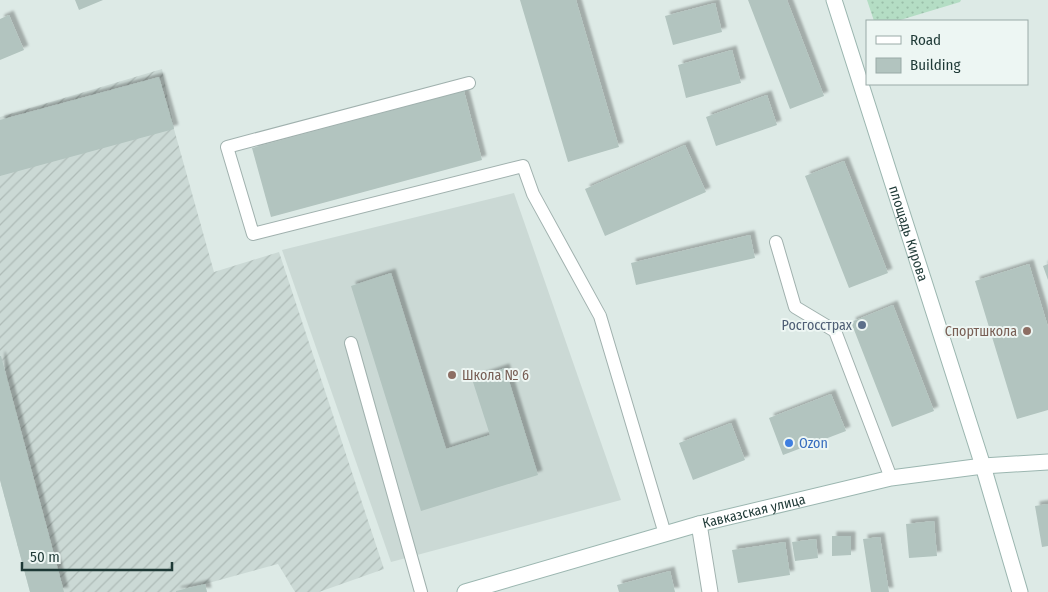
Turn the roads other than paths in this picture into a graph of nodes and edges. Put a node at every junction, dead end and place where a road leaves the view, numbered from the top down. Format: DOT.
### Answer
graph roads {
  1 [pos="834,0"];
  2 [pos="469,83"];
  3 [pos="776,242"];
  4 [pos="351,343"];
  5 [pos="1048,462"];
  6 [pos="983,466"];
  7 [pos="891,478"];
  8 [pos="699,524"];
  9 [pos="665,534"];
  10 [pos="421,592"];
  11 [pos="465,592"];
  12 [pos="710,592"];
  13 [pos="1020,592"];
  1 -- 6 [label="main road, площадь Кирова"];
  2 -- 9 [label="lane"];
  3 -- 7 [label="lane"];
  4 -- 10 [label="lane"];
  5 -- 6 [label="main road, Кавказская улица"];
  6 -- 7 [label="main road, Кавказская улица"];
  6 -- 13 [label="main road, площадь Кирова"];
  7 -- 8 [label="main road, Кавказская улица"];
  8 -- 9 [label="main road, Кавказская улица"];
  8 -- 12 [label="main road"];
  9 -- 11 [label="main road, Кавказская улица"];
}
